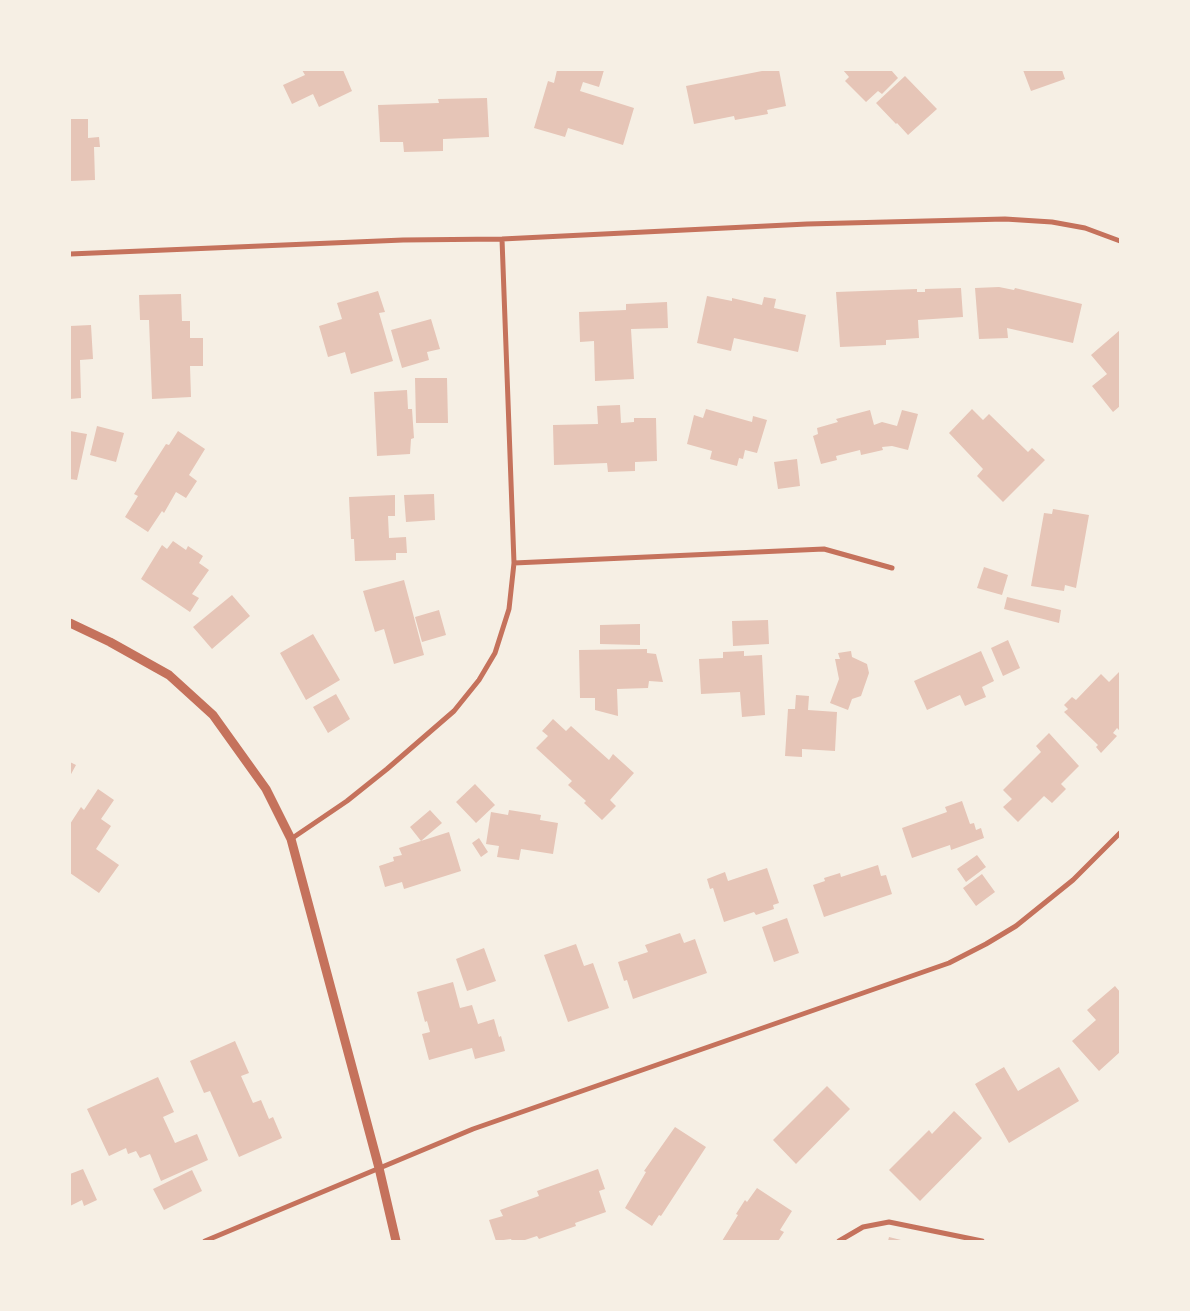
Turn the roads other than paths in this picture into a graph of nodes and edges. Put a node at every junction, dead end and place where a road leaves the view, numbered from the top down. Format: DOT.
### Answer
graph roads {
  1 [pos="502,239"];
  2 [pos="1120,241"];
  3 [pos="70,254"];
  4 [pos="514,563"];
  5 [pos="892,568"];
  6 [pos="70,623"];
  7 [pos="1120,833"];
  8 [pos="291,839"];
  9 [pos="379,1168"];
  10 [pos="205,1241"];
  11 [pos="396,1241"];
  12 [pos="839,1241"];
  13 [pos="982,1241"];
  1 -- 2 [label="street"];
  1 -- 3 [label="street"];
  1 -- 4 [label="street"];
  4 -- 5 [label="street"];
  4 -- 8 [label="street"];
  6 -- 8 [label="street"];
  7 -- 9 [label="street"];
  8 -- 9 [label="street"];
  9 -- 10 [label="street"];
  9 -- 11 [label="street"];
  12 -- 13 [label="street"];
}
